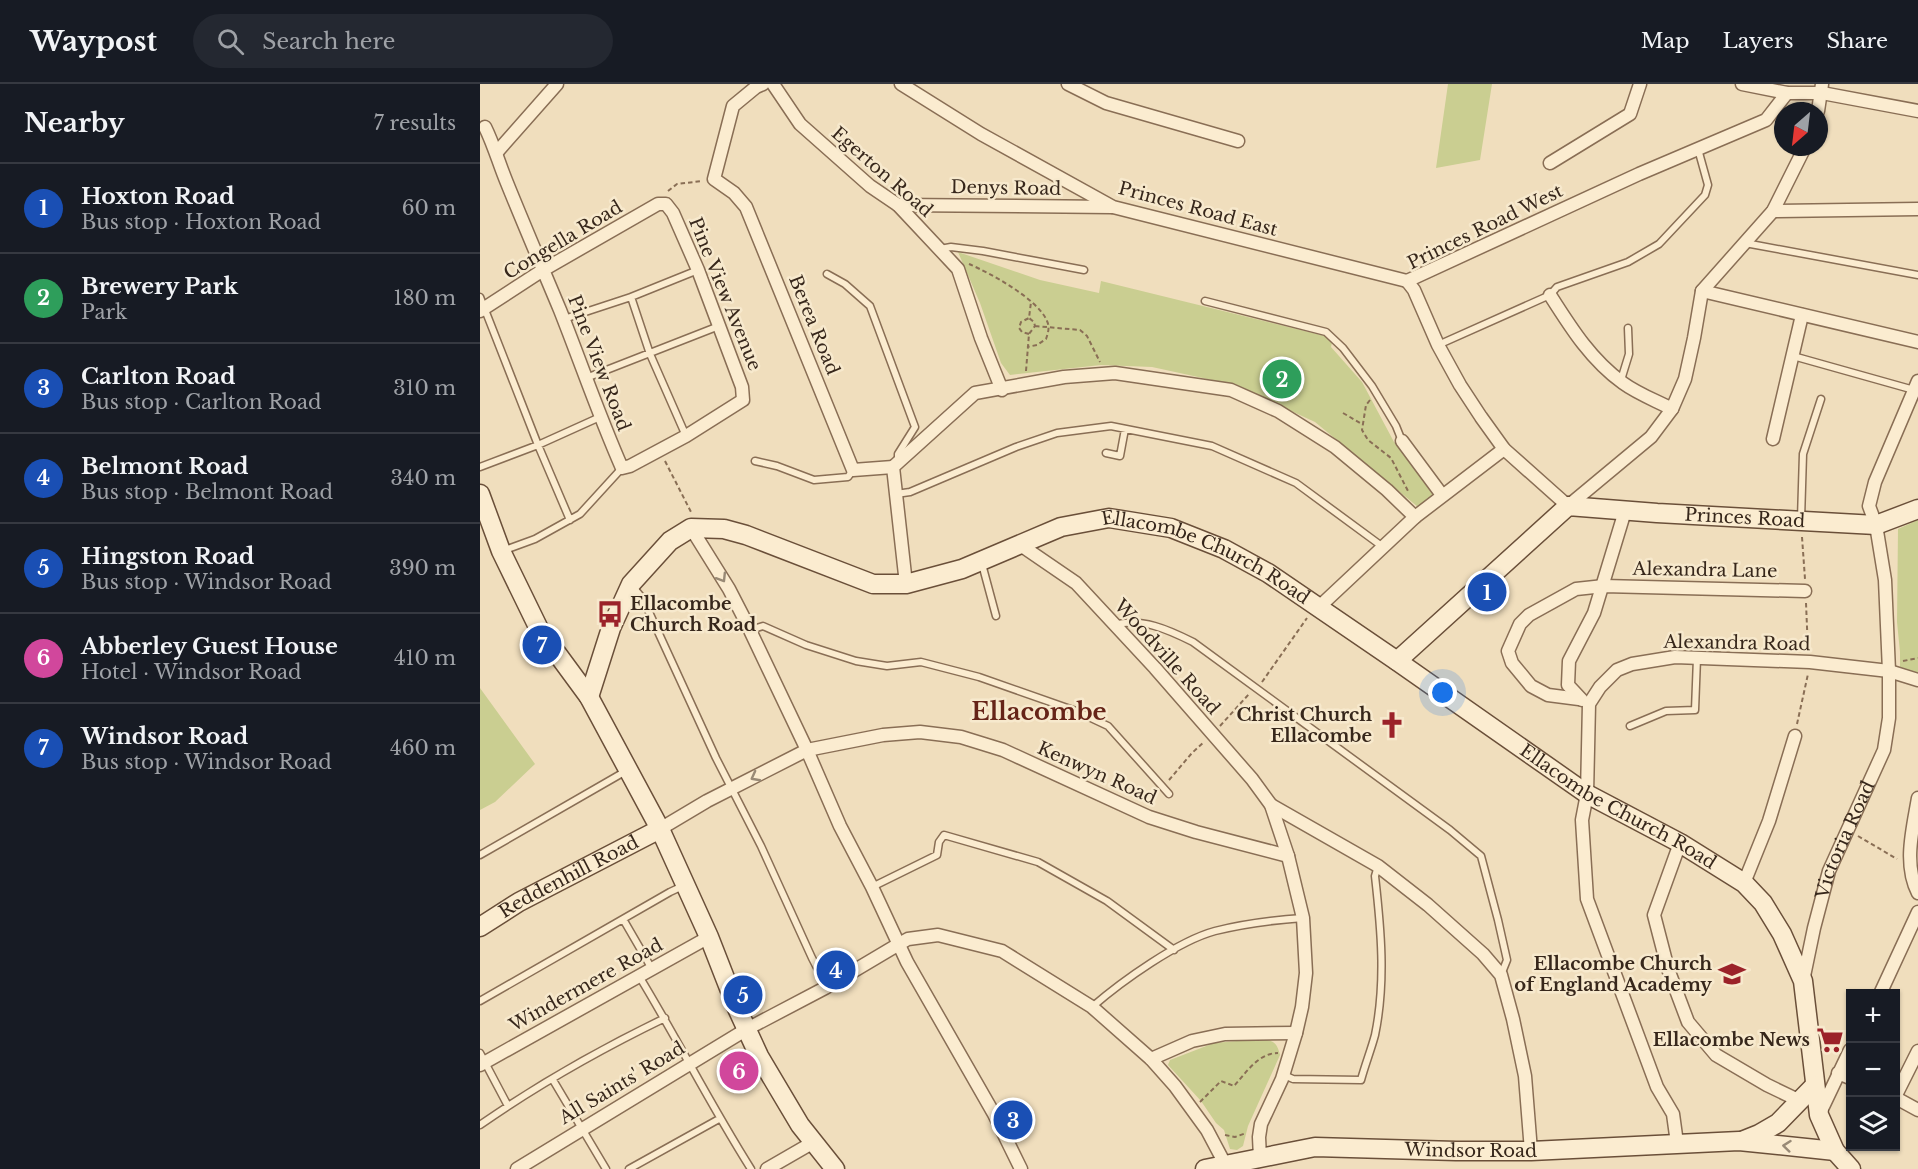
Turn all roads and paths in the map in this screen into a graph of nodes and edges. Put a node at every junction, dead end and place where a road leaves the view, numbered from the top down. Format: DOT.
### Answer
graph roads {
  1 [pos="557,84"];
  2 [pos="763,84"];
  3 [pos="773,84"];
  4 [pos="901,84"];
  5 [pos="1068,84"];
  6 [pos="1640,84"];
  7 [pos="1742,84"];
  8 [pos="1822,88"];
  9 [pos="1787,93"];
  10 [pos="1918,111"];
  11 [pos="485,127"];
  12 [pos="1238,141"];
  13 [pos="1698,149"];
  14 [pos="497,152"];
  15 [pos="1800,156"];
  16 [pos="1550,163"];
  17 [pos="715,174"];
  18 [pos="676,184"];
  19 [pos="666,204"];
  20 [pos="898,205"];
  21 [pos="1113,207"];
  22 [pos="1918,209"];
  23 [pos="1773,211"];
  24 [pos="1744,243"];
  25 [pos="939,249"];
  26 [pos="950,260"];
  27 [pos="543,270"];
  28 [pos="698,270"];
  29 [pos="1084,270"];
  30 [pos="827,274"];
  31 [pos="1918,275"];
  32 [pos="1407,281"];
  33 [pos="1702,291"];
  34 [pos="1550,295"];
  35 [pos="631,297"];
  36 [pos="1205,301"];
  37 [pos="1031,302"];
  38 [pos="482,306"];
  39 [pos="1802,315"];
  40 [pos="1029,318"];
  41 [pos="563,319"];
  42 [pos="719,326"];
  43 [pos="1035,326"];
  44 [pos="1049,327"];
  45 [pos="1628,328"];
  46 [pos="1029,334"];
  47 [pos="1918,342"];
  48 [pos="1438,345"];
  49 [pos="1027,347"];
  50 [pos="650,354"];
  51 [pos="1792,356"];
  52 [pos="1103,374"];
  53 [pos="586,378"];
  54 [pos="1620,380"];
  55 [pos="1026,385"];
  56 [pos="1917,387"];
  57 [pos="1002,390"];
  58 [pos="1376,392"];
  59 [pos="1821,399"];
  60 [pos="1672,409"];
  61 [pos="1343,413"];
  62 [pos="600,417"];
  63 [pos="1362,424"];
  64 [pos="1125,429"];
  65 [pos="686,436"];
  66 [pos="1773,439"];
  67 [pos="1402,441"];
  68 [pos="538,445"];
  69 [pos="1504,449"];
  70 [pos="660,450"];
  71 [pos="1106,453"];
  72 [pos="755,461"];
  73 [pos="896,465"];
  74 [pos="480,467"];
  75 [pos="622,468"];
  76 [pos="853,470"];
  77 [pos="480,494"];
  78 [pos="896,494"];
  79 [pos="1442,495"];
  80 [pos="1568,506"];
  81 [pos="1917,507"];
  82 [pos="1625,511"];
  83 [pos="1417,516"];
  84 [pos="570,519"];
  85 [pos="1801,520"];
  86 [pos="1876,525"];
  87 [pos="695,528"];
  88 [pos="1019,544"];
  89 [pos="1384,547"];
  90 [pos="501,551"];
  91 [pos="981,561"];
  92 [pos="631,584"];
  93 [pos="906,584"];
  94 [pos="1604,586"];
  95 [pos="1805,591"];
  96 [pos="1317,608"];
  97 [pos="996,616"];
  98 [pos="1114,625"];
  99 [pos="750,630"];
  100 [pos="1697,658"];
  101 [pos="1397,661"];
  102 [pos="1810,662"];
  103 [pos="1889,671"];
  104 [pos="1918,680"];
  105 [pos="1256,688"];
  106 [pos="589,697"];
  107 [pos="1584,701"];
  108 [pos="1630,726"];
  109 [pos="1212,735"];
  110 [pos="1795,736"];
  111 [pos="807,750"];
  112 [pos="629,769"];
  113 [pos="732,789"];
  114 [pos="1163,789"];
  115 [pos="1169,794"];
  116 [pos="1587,794"];
  117 [pos="1918,798"];
  118 [pos="1271,805"];
  119 [pos="660,829"];
  120 [pos="1848,831"];
  121 [pos="1680,843"];
  122 [pos="480,855"];
  123 [pos="1288,856"];
  124 [pos="1378,866"];
  125 [pos="1912,868"];
  126 [pos="1744,883"];
  127 [pos="685,885"];
  128 [pos="872,887"];
  129 [pos="1918,893"];
  130 [pos="1918,912"];
  131 [pos="1303,918"];
  132 [pos="623,919"];
  133 [pos="480,927"];
  134 [pos="709,936"];
  135 [pos="899,944"];
  136 [pos="1174,950"];
  137 [pos="652,969"];
  138 [pos="1501,975"];
  139 [pos="639,976"];
  140 [pos="1803,981"];
  141 [pos="827,987"];
  142 [pos="1882,989"];
  143 [pos="480,1001"];
  144 [pos="1092,1007"];
  145 [pos="665,1018"];
  146 [pos="747,1029"];
  147 [pos="1296,1033"];
  148 [pos="1918,1051"];
  149 [pos="1290,1053"];
  150 [pos="1846,1058"];
  151 [pos="1151,1059"];
  152 [pos="482,1060"];
  153 [pos="690,1063"];
  154 [pos="1838,1072"];
  155 [pos="1283,1075"];
  156 [pos="1846,1076"];
  157 [pos="554,1080"];
  158 [pos="1815,1085"];
  159 [pos="1900,1089"];
  160 [pos="1900,1099"];
  161 [pos="1798,1100"];
  162 [pos="508,1106"];
  163 [pos="1191,1108"];
  164 [pos="1918,1110"];
  165 [pos="1820,1115"];
  166 [pos="719,1119"];
  167 [pos="480,1125"];
  168 [pos="582,1129"];
  169 [pos="1260,1130"];
  170 [pos="1209,1134"];
  171 [pos="1739,1141"];
  172 [pos="812,1143"];
  173 [pos="1677,1143"];
  174 [pos="1531,1150"];
  175 [pos="1835,1151"];
  176 [pos="1260,1158"];
  177 [pos="1225,1164"];
  178 [pos="517,1169"];
  179 [pos="606,1169"];
  180 [pos="628,1169"];
  181 [pos="751,1169"];
  182 [pos="767,1169"];
  183 [pos="835,1169"];
  184 [pos="1021,1169"];
  185 [pos="1205,1169"];
  186 [pos="1851,1169"];
  1 -- 14 [label="street"];
  2 -- 17 [label="street"];
  3 -- 20 [label="street, Egerton Road"];
  4 -- 21 [label="street, Princes Road East"];
  5 -- 12 [label="street"];
  6 -- 16 [label="street"];
  7 -- 9 [label="street"];
  8 -- 9 [label="street"];
  8 -- 10 [label="street"];
  9 -- 13 [label="street, Princes Road West"];
  11 -- 14 [label="street, Pine View Road"];
  13 -- 32 [label="street, Princes Road West"];
  13 -- 34 [label="lane"];
  14 -- 27 [label="street, Pine View Road"];
  15 -- 23 [label="street"];
  17 -- 18 [label="path"];
  17 -- 76 [label="street, Berea Road"];
  19 -- 27 [label="street, Congella Road"];
  19 -- 28 [label="street, Pine View Avenue"];
  20 -- 21 [label="street, Denys Road"];
  20 -- 25 [label="street, Egerton Road"];
  21 -- 32 [label="street, Princes Road East"];
  22 -- 23 [label="street"];
  23 -- 24 [label="street"];
  24 -- 31 [label="lane"];
  24 -- 33 [label="street"];
  25 -- 26 [label="street, Egerton Road"];
  25 -- 29 [label="lane"];
  26 -- 37 [label="path"];
  26 -- 57 [label="street, Egerton Road"];
  27 -- 38 [label="street, Congella Road"];
  27 -- 41 [label="street, Pine View Road"];
  28 -- 35 [label="lane"];
  28 -- 42 [label="street, Pine View Avenue"];
  30 -- 73 [label="lane"];
  32 -- 48 [label="street, Princes Road West"];
  33 -- 39 [label="street"];
  33 -- 60 [label="street"];
  34 -- 48 [label="lane"];
  34 -- 54 [label="street"];
  35 -- 41 [label="lane"];
  35 -- 50 [label="lane"];
  36 -- 58 [label="lane"];
  37 -- 40 [label="path"];
  37 -- 44 [label="path"];
  38 -- 68 [label="lane"];
  39 -- 47 [label="street"];
  39 -- 51 [label="street"];
  40 -- 43 [label="path"];
  40 -- 46 [label="path"];
  41 -- 53 [label="street, Pine View Road"];
  42 -- 50 [label="lane"];
  42 -- 65 [label="street, Pine View Avenue"];
  43 -- 44 [label="path"];
  43 -- 46 [label="path"];
  44 -- 49 [label="path"];
  44 -- 52 [label="path"];
  45 -- 54 [label="lane"];
  46 -- 49 [label="path"];
  48 -- 69 [label="street, Princes Road West"];
  49 -- 55 [label="path"];
  50 -- 53 [label="lane"];
  50 -- 65 [label="lane"];
  51 -- 56 [label="lane"];
  51 -- 66 [label="street"];
  52 -- 55 [label="street"];
  52 -- 83 [label="street"];
  53 -- 62 [label="street, Pine View Road"];
  54 -- 60 [label="street"];
  55 -- 57 [label="street"];
  56 -- 86 [label="street, Victoria Road"];
  57 -- 73 [label="street"];
  58 -- 63 [label="path"];
  58 -- 67 [label="lane"];
  59 -- 85 [label="lane"];
  60 -- 80 [label="street"];
  61 -- 63 [label="path"];
  62 -- 68 [label="lane"];
  62 -- 75 [label="street, Pine View Road"];
  63 -- 83 [label="path"];
  64 -- 71 [label="lane"];
  64 -- 78 [label="lane"];
  64 -- 89 [label="lane"];
  65 -- 70 [label="street"];
  67 -- 79 [label="street"];
  68 -- 74 [label="lane"];
  68 -- 84 [label="lane"];
  69 -- 79 [label="street"];
  69 -- 80 [label="street, Princes Road West"];
  70 -- 75 [label="street"];
  70 -- 87 [label="path"];
  72 -- 76 [label="lane"];
  73 -- 76 [label="street"];
  73 -- 78 [label="street"];
  75 -- 84 [label="lane"];
  77 -- 90 [label="street"];
  78 -- 93 [label="street"];
  79 -- 83 [label="street"];
  80 -- 82 [label="street, Princes Road"];
  80 -- 101 [label="street"];
  81 -- 86 [label="street, Princes Road"];
  82 -- 85 [label="street, Princes Road"];
  82 -- 94 [label="street"];
  83 -- 89 [label="street"];
  84 -- 90 [label="lane"];
  85 -- 86 [label="street, Princes Road"];
  86 -- 103 [label="street, Victoria Road"];
  87 -- 92 [label="street"];
  87 -- 93 [label="street, Ellacombe Church Road"];
  87 -- 99 [label="street, one-way"];
  88 -- 91 [label="street, Ellacombe Church Road"];
  88 -- 96 [label="street, Ellacombe Church Road"];
  88 -- 98 [label="street, Woodville Road"];
  89 -- 96 [label="street"];
  90 -- 106 [label="street"];
  91 -- 93 [label="street, Ellacombe Church Road"];
  91 -- 97 [label="lane"];
  92 -- 106 [label="street"];
  92 -- 113 [label="lane"];
  94 -- 95 [label="street, Alexandra Lane"];
  94 -- 107 [label="street"];
  94 -- 107 [label="street, Alexandra Lane"];
  96 -- 101 [label="street, Ellacombe Church Road"];
  96 -- 105 [label="path"];
  98 -- 105 [label="lane"];
  98 -- 109 [label="street, Woodville Road"];
  99 -- 111 [label="street"];
  99 -- 114 [label="lane"];
  100 -- 102 [label="street, Alexandra Road"];
  100 -- 107 [label="street, Alexandra Road"];
  100 -- 108 [label="lane"];
  101 -- 116 [label="street, Ellacombe Church Road"];
  102 -- 103 [label="street, Alexandra Road"];
  102 -- 110 [label="path"];
  103 -- 104 [label="street, Alexandra Road"];
  103 -- 120 [label="street, Victoria Road"];
  105 -- 109 [label="path"];
  105 -- 138 [label="lane"];
  106 -- 112 [label="street"];
  107 -- 116 [label="street"];
  109 -- 114 [label="path"];
  109 -- 118 [label="street, Woodville Road"];
  110 -- 126 [label="street"];
  111 -- 113 [label="street, Kenwyn Road, one-way"];
  111 -- 123 [label="street, Kenwyn Road"];
  111 -- 128 [label="street"];
  112 -- 119 [label="street"];
  112 -- 122 [label="lane"];
  113 -- 119 [label="street, Kenwyn Road"];
  113 -- 141 [label="lane"];
  114 -- 115 [label="lane"];
  116 -- 121 [label="street, Ellacombe Church Road"];
  116 -- 173 [label="street"];
  117 -- 125 [label="street"];
  118 -- 123 [label="street, Woodville Road"];
  118 -- 124 [label="street"];
  119 -- 127 [label="street"];
  119 -- 133 [label="street, Reddenhill Road"];
  120 -- 125 [label="path"];
  120 -- 140 [label="street, Victoria Road"];
  121 -- 126 [label="street, Ellacombe Church Road"];
  121 -- 161 [label="street"];
  123 -- 131 [label="street, Woodville Road"];
  124 -- 138 [label="street"];
  124 -- 155 [label="lane"];
  125 -- 129 [label="street"];
  126 -- 140 [label="street, Ellacombe Church Road"];
  127 -- 132 [label="lane"];
  127 -- 134 [label="street"];
  128 -- 135 [label="street"];
  128 -- 136 [label="lane"];
  130 -- 142 [label="street"];
  131 -- 136 [label="lane"];
  131 -- 147 [label="street, Woodville Road"];
  132 -- 137 [label="lane"];
  132 -- 143 [label="lane"];
  134 -- 137 [label="street, Windermere Road"];
  134 -- 146 [label="street"];
  135 -- 141 [label="street, All Saints' Road"];
  135 -- 144 [label="street, All Saints' Road"];
  135 -- 184 [label="street"];
  136 -- 144 [label="lane"];
  137 -- 139 [label="street, Windermere Road"];
  138 -- 174 [label="street"];
  139 -- 145 [label="lane"];
  139 -- 152 [label="street, Windermere Road"];
  140 -- 158 [label="street, Victoria Road"];
  141 -- 146 [label="street, All Saints' Road"];
  144 -- 151 [label="street, All Saints' Road"];
  145 -- 153 [label="lane"];
  145 -- 157 [label="lane"];
  146 -- 153 [label="street, All Saints' Road"];
  146 -- 172 [label="street"];
  147 -- 149 [label="street, Woodville Road"];
  147 -- 151 [label="street"];
  148 -- 159 [label="street"];
  149 -- 155 [label="street, Woodville Road"];
  149 -- 163 [label="path"];
  150 -- 154 [label="street"];
  151 -- 163 [label="street, All Saints' Road"];
  152 -- 162 [label="lane"];
  153 -- 166 [label="lane"];
  153 -- 168 [label="street, All Saints' Road"];
  154 -- 156 [label="street"];
  154 -- 165 [label="street"];
  155 -- 169 [label="street, Woodville Road"];
  157 -- 162 [label="lane"];
  157 -- 168 [label="lane"];
  158 -- 161 [label="street, Windsor Road"];
  158 -- 165 [label="street, Victoria Road"];
  160 -- 164 [label="street"];
  161 -- 171 [label="street, Windsor Road"];
  162 -- 167 [label="lane"];
  163 -- 170 [label="street, All Saints' Road"];
  165 -- 175 [label="street, Victoria Road"];
  166 -- 180 [label="lane"];
  166 -- 181 [label="lane"];
  168 -- 178 [label="street, All Saints' Road"];
  168 -- 179 [label="lane"];
  169 -- 170 [label="path"];
  169 -- 176 [label="street, Woodville Road"];
  170 -- 177 [label="street, All Saints' Road"];
  171 -- 173 [label="street, Windsor Road"];
  175 -- 171 [label="street, Windsor Road, one-way"];
  172 -- 182 [label="street"];
  172 -- 183 [label="street"];
  173 -- 174 [label="street, Windsor Road"];
  174 -- 176 [label="street, Windsor Road"];
  175 -- 186 [label="street, Victoria Road"];
  176 -- 177 [label="street, Windsor Road"];
  177 -- 185 [label="street, Windsor Road"];
}
